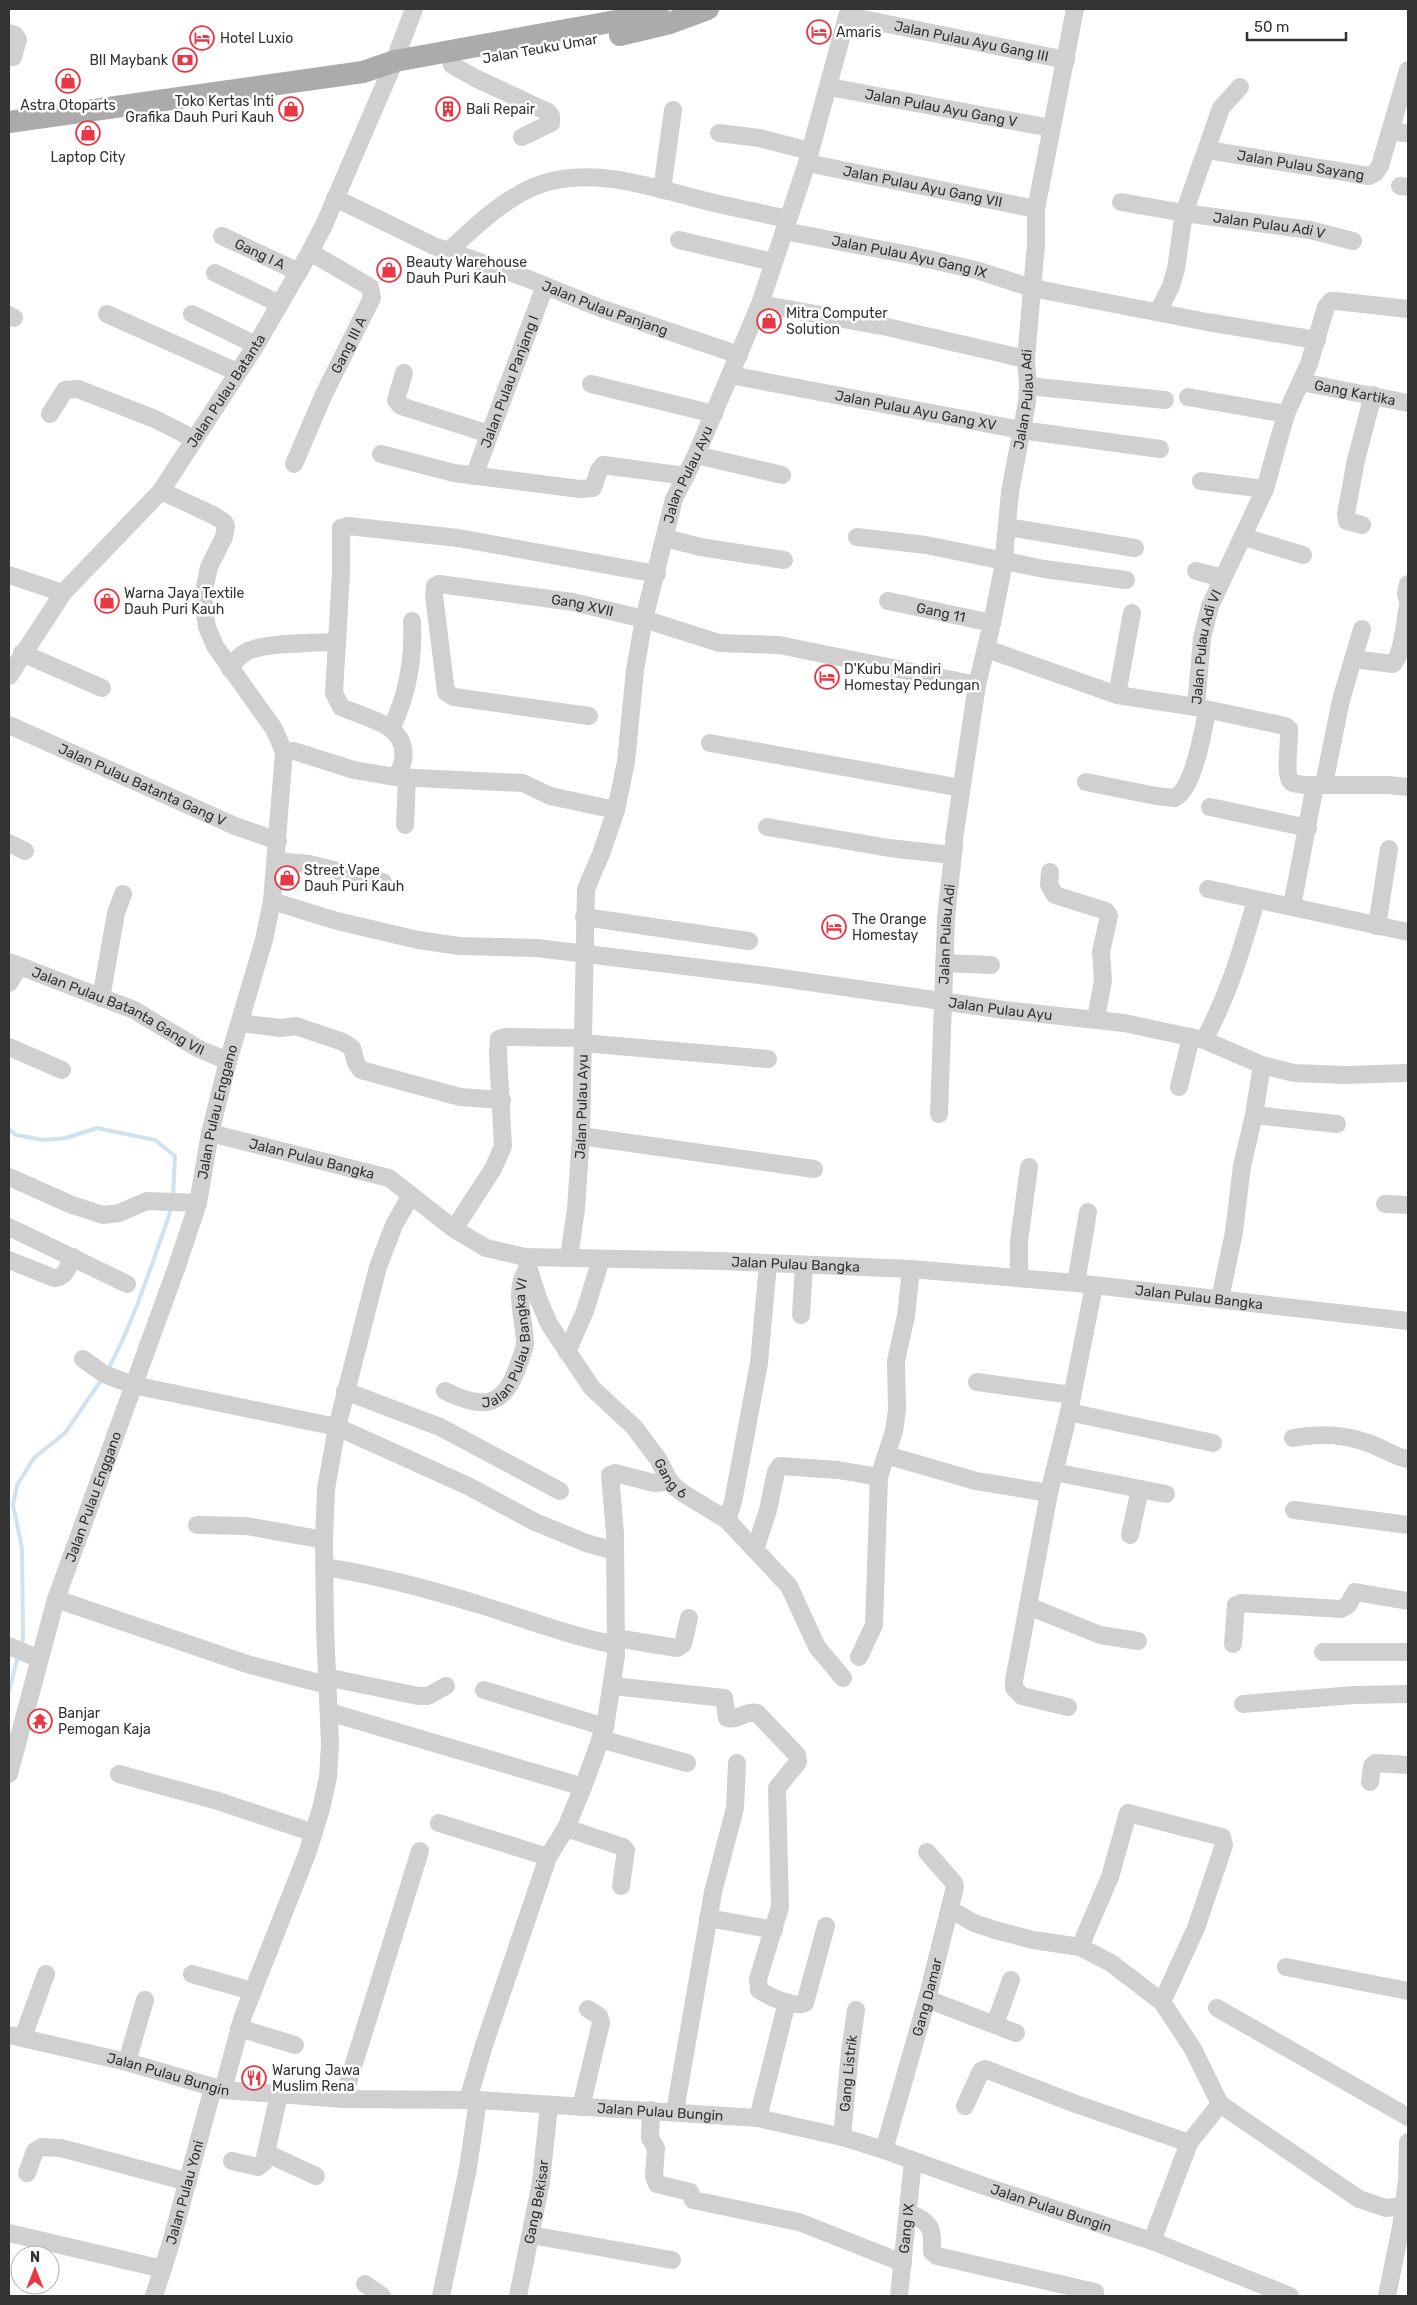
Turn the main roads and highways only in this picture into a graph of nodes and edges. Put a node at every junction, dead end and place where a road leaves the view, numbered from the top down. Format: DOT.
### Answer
graph roads {
  1 [pos="658,9"];
  2 [pos="708,9"];
  3 [pos="385,68"];
  4 [pos="9,122"];
  1 -- 3 [label="main road, Jalan Teuku Umar"];
  2 -- 3 [label="main road, Jalan Teuku Umar"];
  3 -- 4 [label="main road, Jalan Teuku Umar"];
}
